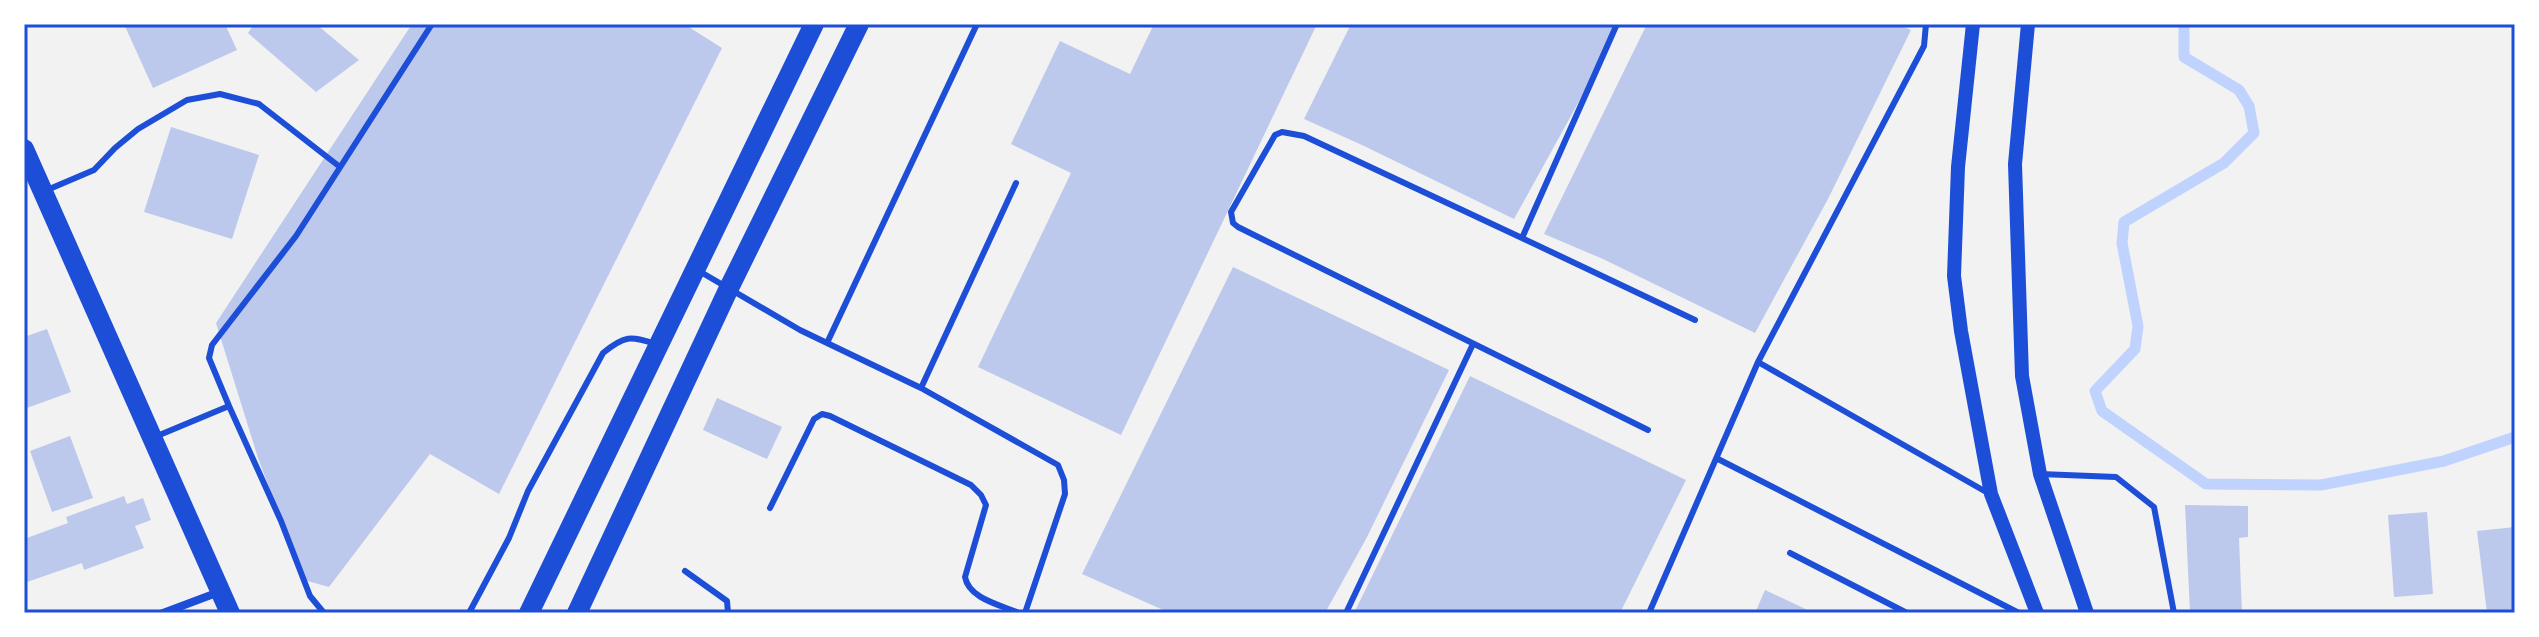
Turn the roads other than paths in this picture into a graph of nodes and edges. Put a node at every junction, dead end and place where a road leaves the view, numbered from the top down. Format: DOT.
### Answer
graph roads {
  1 [pos="432,24"];
  2 [pos="814,24"];
  3 [pos="859,24"];
  4 [pos="977,24"];
  5 [pos="1617,24"];
  6 [pos="1926,24"];
  7 [pos="1973,24"];
  8 [pos="2028,24"];
  9 [pos="24,149"];
  10 [pos="340,167"];
  11 [pos="1016,183"];
  12 [pos="44,192"];
  13 [pos="1522,238"];
  14 [pos="695,268"];
  15 [pos="729,288"];
  16 [pos="1695,320"];
  17 [pos="827,343"];
  18 [pos="1473,344"];
  19 [pos="658,345"];
  20 [pos="1758,362"];
  21 [pos="921,388"];
  22 [pos="229,406"];
  23 [pos="1648,430"];
  24 [pos="154,438"];
  25 [pos="1718,459"];
  26 [pos="2040,474"];
  27 [pos="1991,494"];
  28 [pos="770,508"];
  29 [pos="1790,553"];
  30 [pos="685,571"];
  31 [pos="220,591"];
  32 [pos="163,613"];
  33 [pos="230,613"];
  34 [pos="324,613"];
  35 [pos="469,613"];
  36 [pos="529,613"];
  37 [pos="577,613"];
  38 [pos="728,613"];
  39 [pos="1022,613"];
  40 [pos="1346,613"];
  41 [pos="1649,613"];
  42 [pos="1907,613"];
  43 [pos="2019,613"];
  44 [pos="2037,613"];
  45 [pos="2087,613"];
  46 [pos="2174,613"];
  1 -- 10 [label="lane"];
  2 -- 14 [label="main road"];
  3 -- 15 [label="main road"];
  4 -- 17 [label="lane"];
  5 -- 13 [label="lane"];
  6 -- 20 [label="lane"];
  7 -- 27 [label="street"];
  8 -- 26 [label="street"];
  9 -- 12 [label="main road"];
  10 -- 12 [label="lane"];
  10 -- 22 [label="lane"];
  11 -- 21 [label="lane"];
  12 -- 24 [label="main road"];
  13 -- 16 [label="lane"];
  13 -- 18 [label="lane"];
  14 -- 15 [label="lane"];
  14 -- 19 [label="main road"];
  15 -- 17 [label="lane"];
  15 -- 37 [label="main road"];
  17 -- 21 [label="lane"];
  18 -- 23 [label="lane"];
  18 -- 40 [label="lane"];
  19 -- 35 [label="lane"];
  19 -- 36 [label="main road"];
  20 -- 25 [label="lane"];
  20 -- 27 [label="lane"];
  21 -- 39 [label="lane"];
  22 -- 24 [label="lane"];
  22 -- 34 [label="lane"];
  24 -- 31 [label="main road"];
  25 -- 41 [label="lane"];
  25 -- 43 [label="lane"];
  26 -- 45 [label="street"];
  26 -- 46 [label="lane"];
  27 -- 44 [label="street"];
  28 -- 39 [label="lane"];
  29 -- 42 [label="lane"];
  30 -- 38 [label="lane"];
  31 -- 32 [label="street"];
  31 -- 33 [label="main road"];
}
